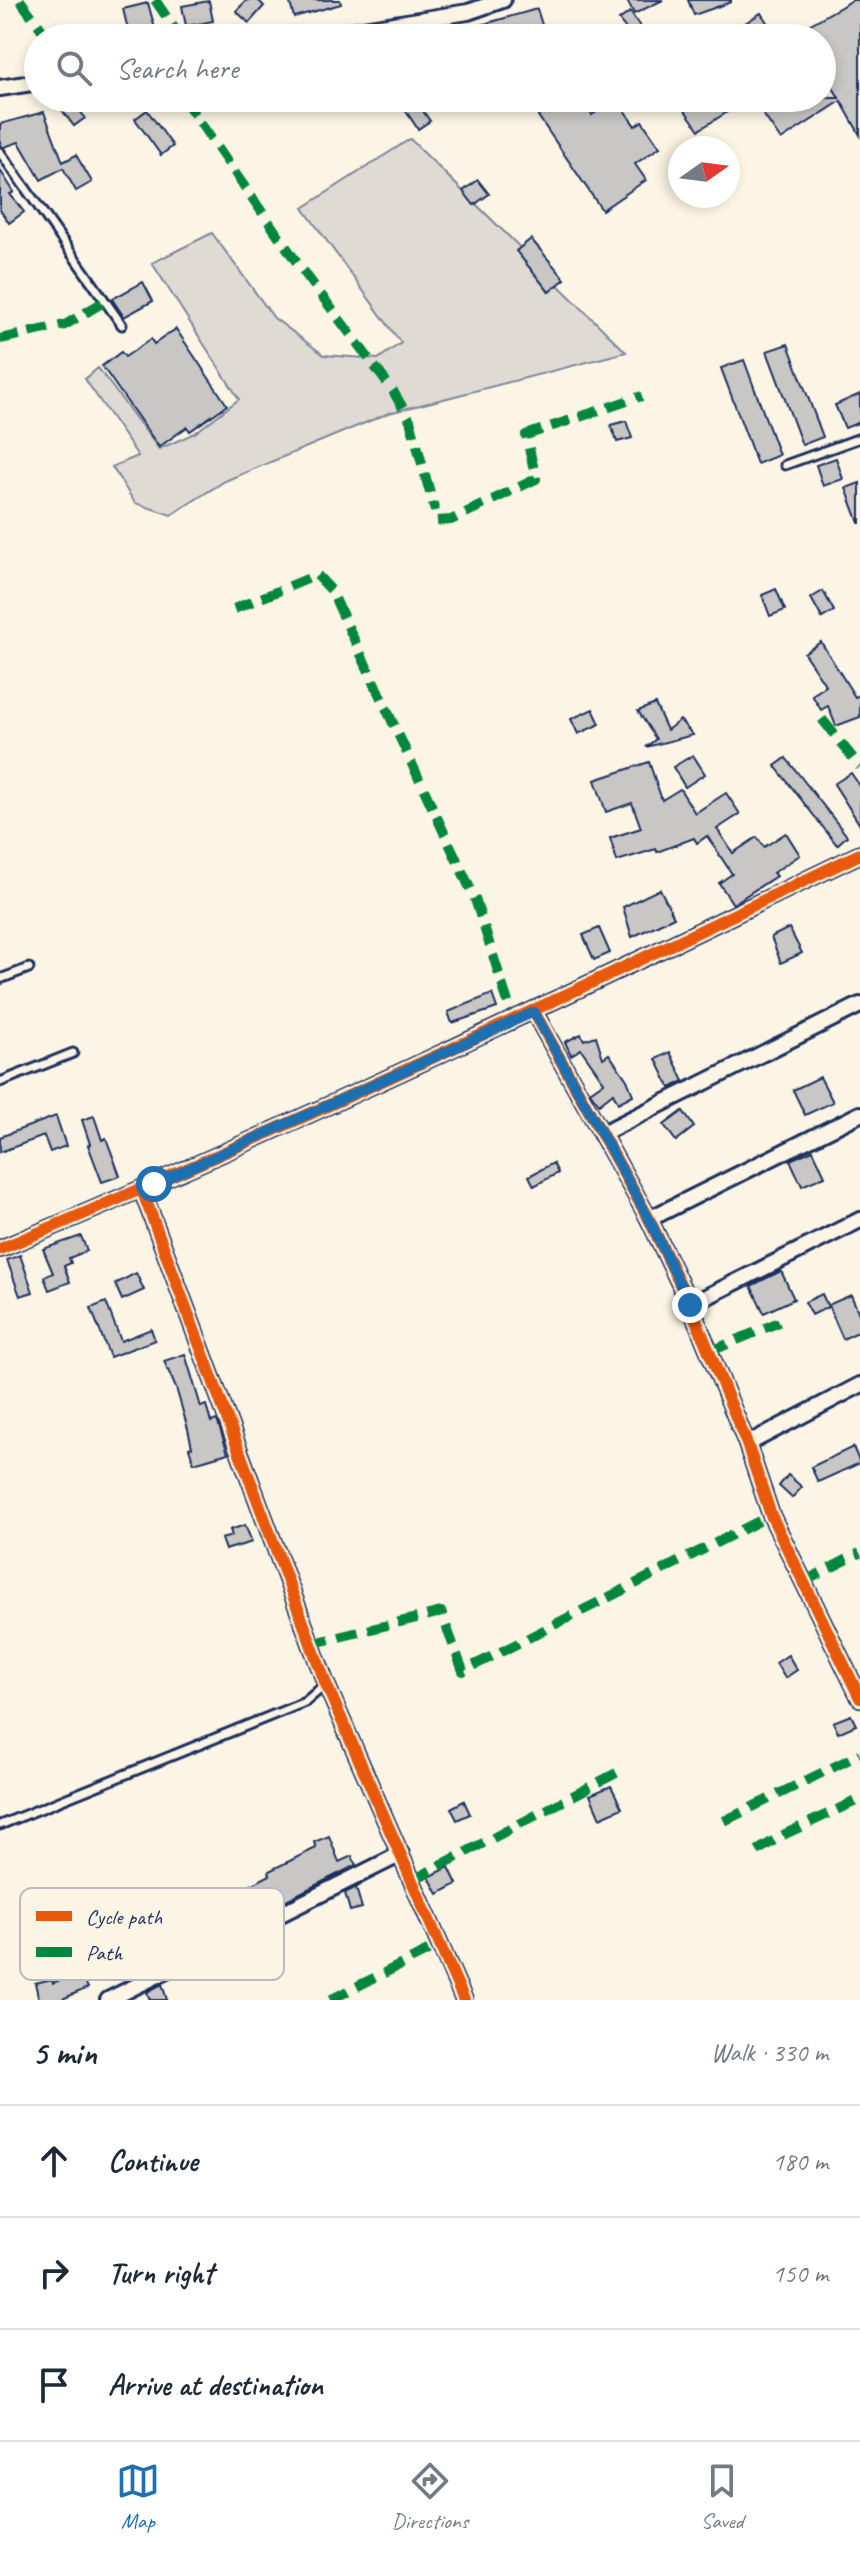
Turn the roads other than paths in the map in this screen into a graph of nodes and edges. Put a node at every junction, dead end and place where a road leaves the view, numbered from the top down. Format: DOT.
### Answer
graph roads {
  1 [pos="503,0"];
  2 [pos="394,24"];
  3 [pos="24,84"];
  4 [pos="0,88"];
  5 [pos="0,152"];
  6 [pos="122,325"];
  7 [pos="860,438"];
  8 [pos="785,465"];
  9 [pos="860,854"];
  10 [pos="29,968"];
  11 [pos="0,979"];
  12 [pos="860,1005"];
  13 [pos="534,1012"];
  14 [pos="73,1053"];
  15 [pos="0,1082"];
  16 [pos="860,1114"];
  17 [pos="601,1134"];
  18 [pos="142,1190"];
  19 [pos="649,1219"];
  20 [pos="860,1220"];
  21 [pos="0,1249"];
  22 [pos="690,1305"];
  23 [pos="860,1385"];
  24 [pos="747,1444"];
  25 [pos="326,1684"];
  26 [pos="860,1698"];
  27 [pos="0,1825"];
  28 [pos="401,1854"];
  29 [pos="284,1912"];
  30 [pos="148,1980"];
  31 [pos="108,2000"];
  32 [pos="464,2000"];
  1 -- 2 [label="street"];
  3 -- 4 [label="street"];
  5 -- 6 [label="lane"];
  7 -- 8 [label="lane"];
  9 -- 13 [label="street"];
  10 -- 11 [label="lane"];
  12 -- 17 [label="street"];
  13 -- 17 [label="street"];
  13 -- 18 [label="street"];
  14 -- 15 [label="lane"];
  16 -- 19 [label="street"];
  17 -- 19 [label="street"];
  18 -- 21 [label="street"];
  18 -- 25 [label="street"];
  19 -- 22 [label="street"];
  20 -- 22 [label="street"];
  22 -- 24 [label="street"];
  23 -- 24 [label="street"];
  24 -- 26 [label="street"];
  25 -- 27 [label="lane"];
  25 -- 28 [label="street"];
  28 -- 29 [label="street"];
  28 -- 32 [label="street"];
  30 -- 31 [label="street"];
}
